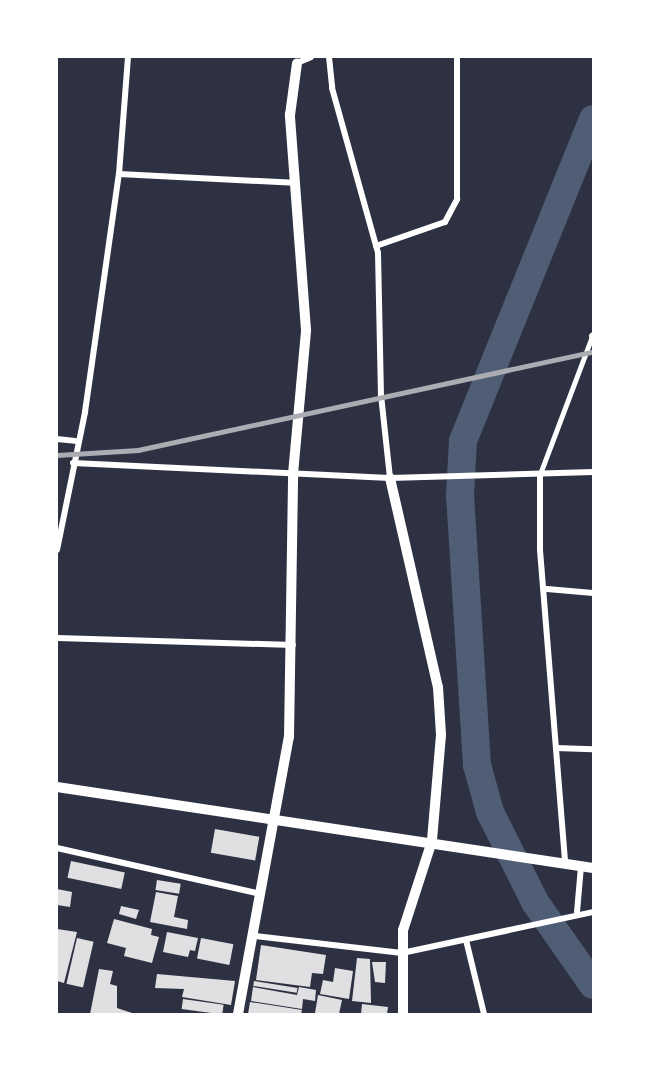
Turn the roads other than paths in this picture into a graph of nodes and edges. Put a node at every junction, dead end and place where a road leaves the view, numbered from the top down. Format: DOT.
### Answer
graph roads {
  1 [pos="128,57"];
  2 [pos="311,57"];
  3 [pos="329,57"];
  4 [pos="457,57"];
  5 [pos="297,60"];
  6 [pos="119,174"];
  7 [pos="294,183"];
  8 [pos="376,246"];
  9 [pos="593,336"];
  10 [pos="57,439"];
  11 [pos="75,441"];
  12 [pos="73,463"];
  13 [pos="593,471"];
  14 [pos="293,474"];
  15 [pos="540,474"];
  16 [pos="390,478"];
  17 [pos="57,550"];
  18 [pos="547,590"];
  19 [pos="593,593"];
  20 [pos="57,638"];
  21 [pos="294,645"];
  22 [pos="556,748"];
  23 [pos="593,749"];
  24 [pos="57,787"];
  25 [pos="275,816"];
  26 [pos="432,841"];
  27 [pos="57,848"];
  28 [pos="565,863"];
  29 [pos="581,866"];
  30 [pos="593,868"];
  31 [pos="261,894"];
  32 [pos="577,912"];
  33 [pos="593,912"];
  34 [pos="255,936"];
  35 [pos="466,940"];
  36 [pos="402,953"];
  37 [pos="238,1014"];
  38 [pos="403,1014"];
  39 [pos="484,1014"];
  1 -- 6 [label="street"];
  2 -- 5 [label="street"];
  3 -- 8 [label="street"];
  4 -- 8 [label="street"];
  5 -- 7 [label="street"];
  6 -- 7 [label="street"];
  6 -- 11 [label="street"];
  7 -- 14 [label="street"];
  8 -- 16 [label="street"];
  9 -- 15 [label="lane"];
  10 -- 11 [label="street"];
  11 -- 12 [label="street"];
  12 -- 14 [label="street"];
  12 -- 17 [label="street"];
  13 -- 15 [label="street"];
  14 -- 16 [label="street"];
  14 -- 21 [label="street"];
  15 -- 16 [label="street"];
  15 -- 18 [label="street"];
  16 -- 26 [label="street"];
  18 -- 19 [label="street"];
  18 -- 22 [label="street"];
  20 -- 21 [label="street"];
  21 -- 25 [label="street"];
  22 -- 23 [label="street"];
  22 -- 28 [label="street"];
  24 -- 25 [label="street"];
  25 -- 26 [label="street"];
  25 -- 31 [label="street"];
  26 -- 28 [label="street"];
  26 -- 36 [label="street"];
  27 -- 31 [label="street"];
  28 -- 29 [label="street"];
  29 -- 30 [label="street"];
  29 -- 32 [label="street"];
  31 -- 34 [label="street"];
  32 -- 33 [label="street"];
  32 -- 35 [label="street"];
  34 -- 36 [label="street"];
  34 -- 37 [label="street"];
  35 -- 36 [label="street"];
  35 -- 39 [label="street"];
  36 -- 38 [label="street"];
}
